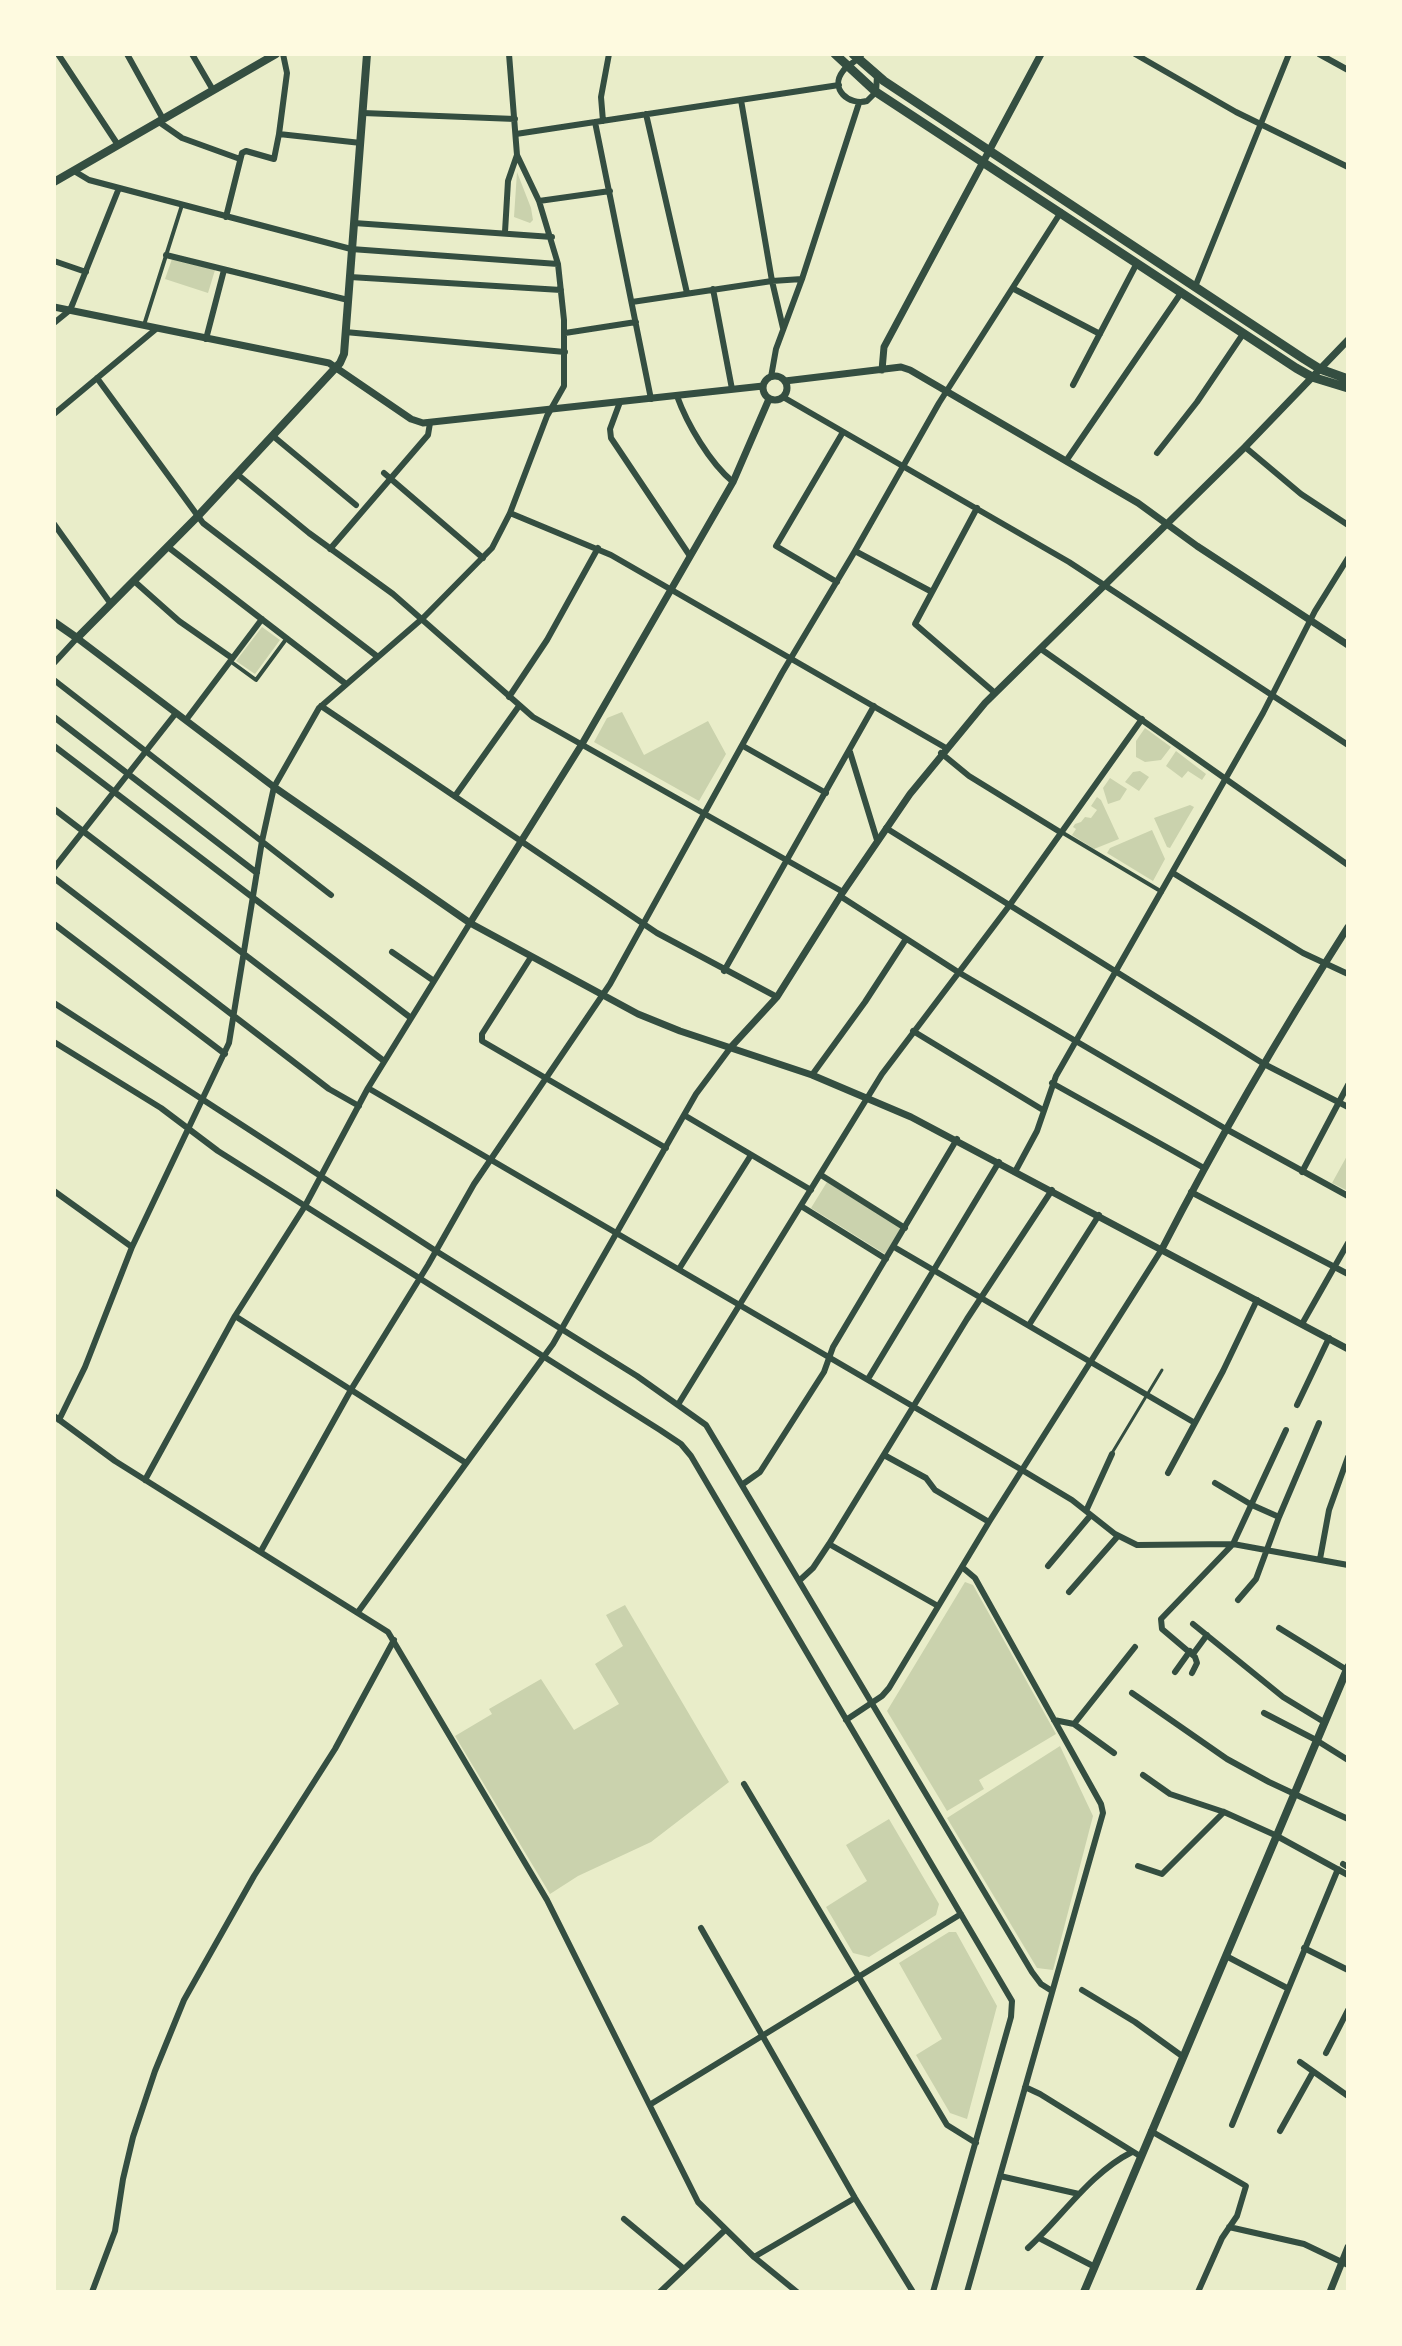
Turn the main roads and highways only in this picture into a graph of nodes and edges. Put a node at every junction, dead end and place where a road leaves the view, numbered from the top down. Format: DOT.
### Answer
graph roads {
  1 [pos="276,54"];
  2 [pos="367,54"];
  3 [pos="835,54"];
  4 [pos="858,56"];
  5 [pos="54,182"];
  6 [pos="1348,379"];
  7 [pos="1348,388"];
  8 [pos="54,622"];
  9 [pos="1347,1668"];
  10 [pos="1084,2292"];
  1 -- 5 [label="main road"];
  2 -- 8 [label="main road"];
  3 -- 7 [label="main road"];
  4 -- 6 [label="main road"];
  9 -- 10 [label="main road"];
}
